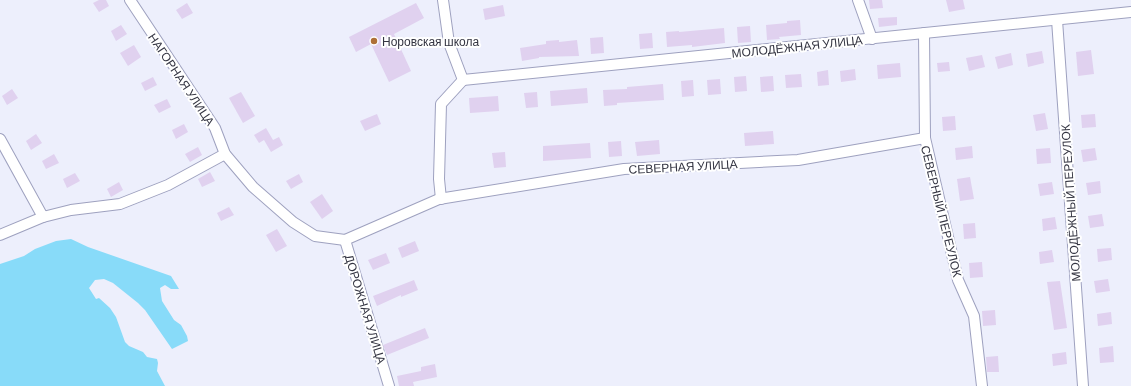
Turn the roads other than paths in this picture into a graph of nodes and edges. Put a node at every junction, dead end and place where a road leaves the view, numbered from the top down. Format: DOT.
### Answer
graph roads {
  1 [pos="130,0"];
  2 [pos="443,0"];
  3 [pos="858,0"];
  4 [pos="1131,12"];
  5 [pos="1057,20"];
  6 [pos="924,33"];
  7 [pos="872,38"];
  8 [pos="463,80"];
  9 [pos="925,138"];
  10 [pos="0,139"];
  11 [pos="225,154"];
  12 [pos="441,199"];
  13 [pos="43,216"];
  14 [pos="0,236"];
  15 [pos="344,240"];
  16 [pos="389,386"];
  17 [pos="982,386"];
  18 [pos="1083,386"];
  1 -- 11 [label="street, НАГОРНАЯ УЛИЦА"];
  2 -- 8 [label="street"];
  3 -- 7 [label="street"];
  4 -- 5 [label="street, МОЛОДЁЖНАЯ УЛИЦА"];
  5 -- 6 [label="street, МОЛОДЁЖНАЯ УЛИЦА"];
  5 -- 18 [label="street, МОЛОДЁЖНЫЙ ПЕРЕУЛОК"];
  6 -- 7 [label="street, МОЛОДЁЖНАЯ УЛИЦА"];
  6 -- 9 [label="street, СЕВЕРНЫЙ ПЕРЕУЛОК"];
  7 -- 8 [label="street, МОЛОДЁЖНАЯ УЛИЦА"];
  8 -- 12 [label="street"];
  9 -- 12 [label="street, СЕВЕРНАЯ УЛИЦА"];
  9 -- 17 [label="street, СЕВЕРНЫЙ ПЕРЕУЛОК"];
  10 -- 13 [label="street"];
  11 -- 13 [label="street"];
  11 -- 15 [label="street, НАГОРНАЯ УЛИЦА"];
  12 -- 15 [label="street, ДОРОЖНАЯ УЛИЦА"];
  13 -- 14 [label="street"];
  15 -- 16 [label="street, ДОРОЖНАЯ УЛИЦА"];
}
